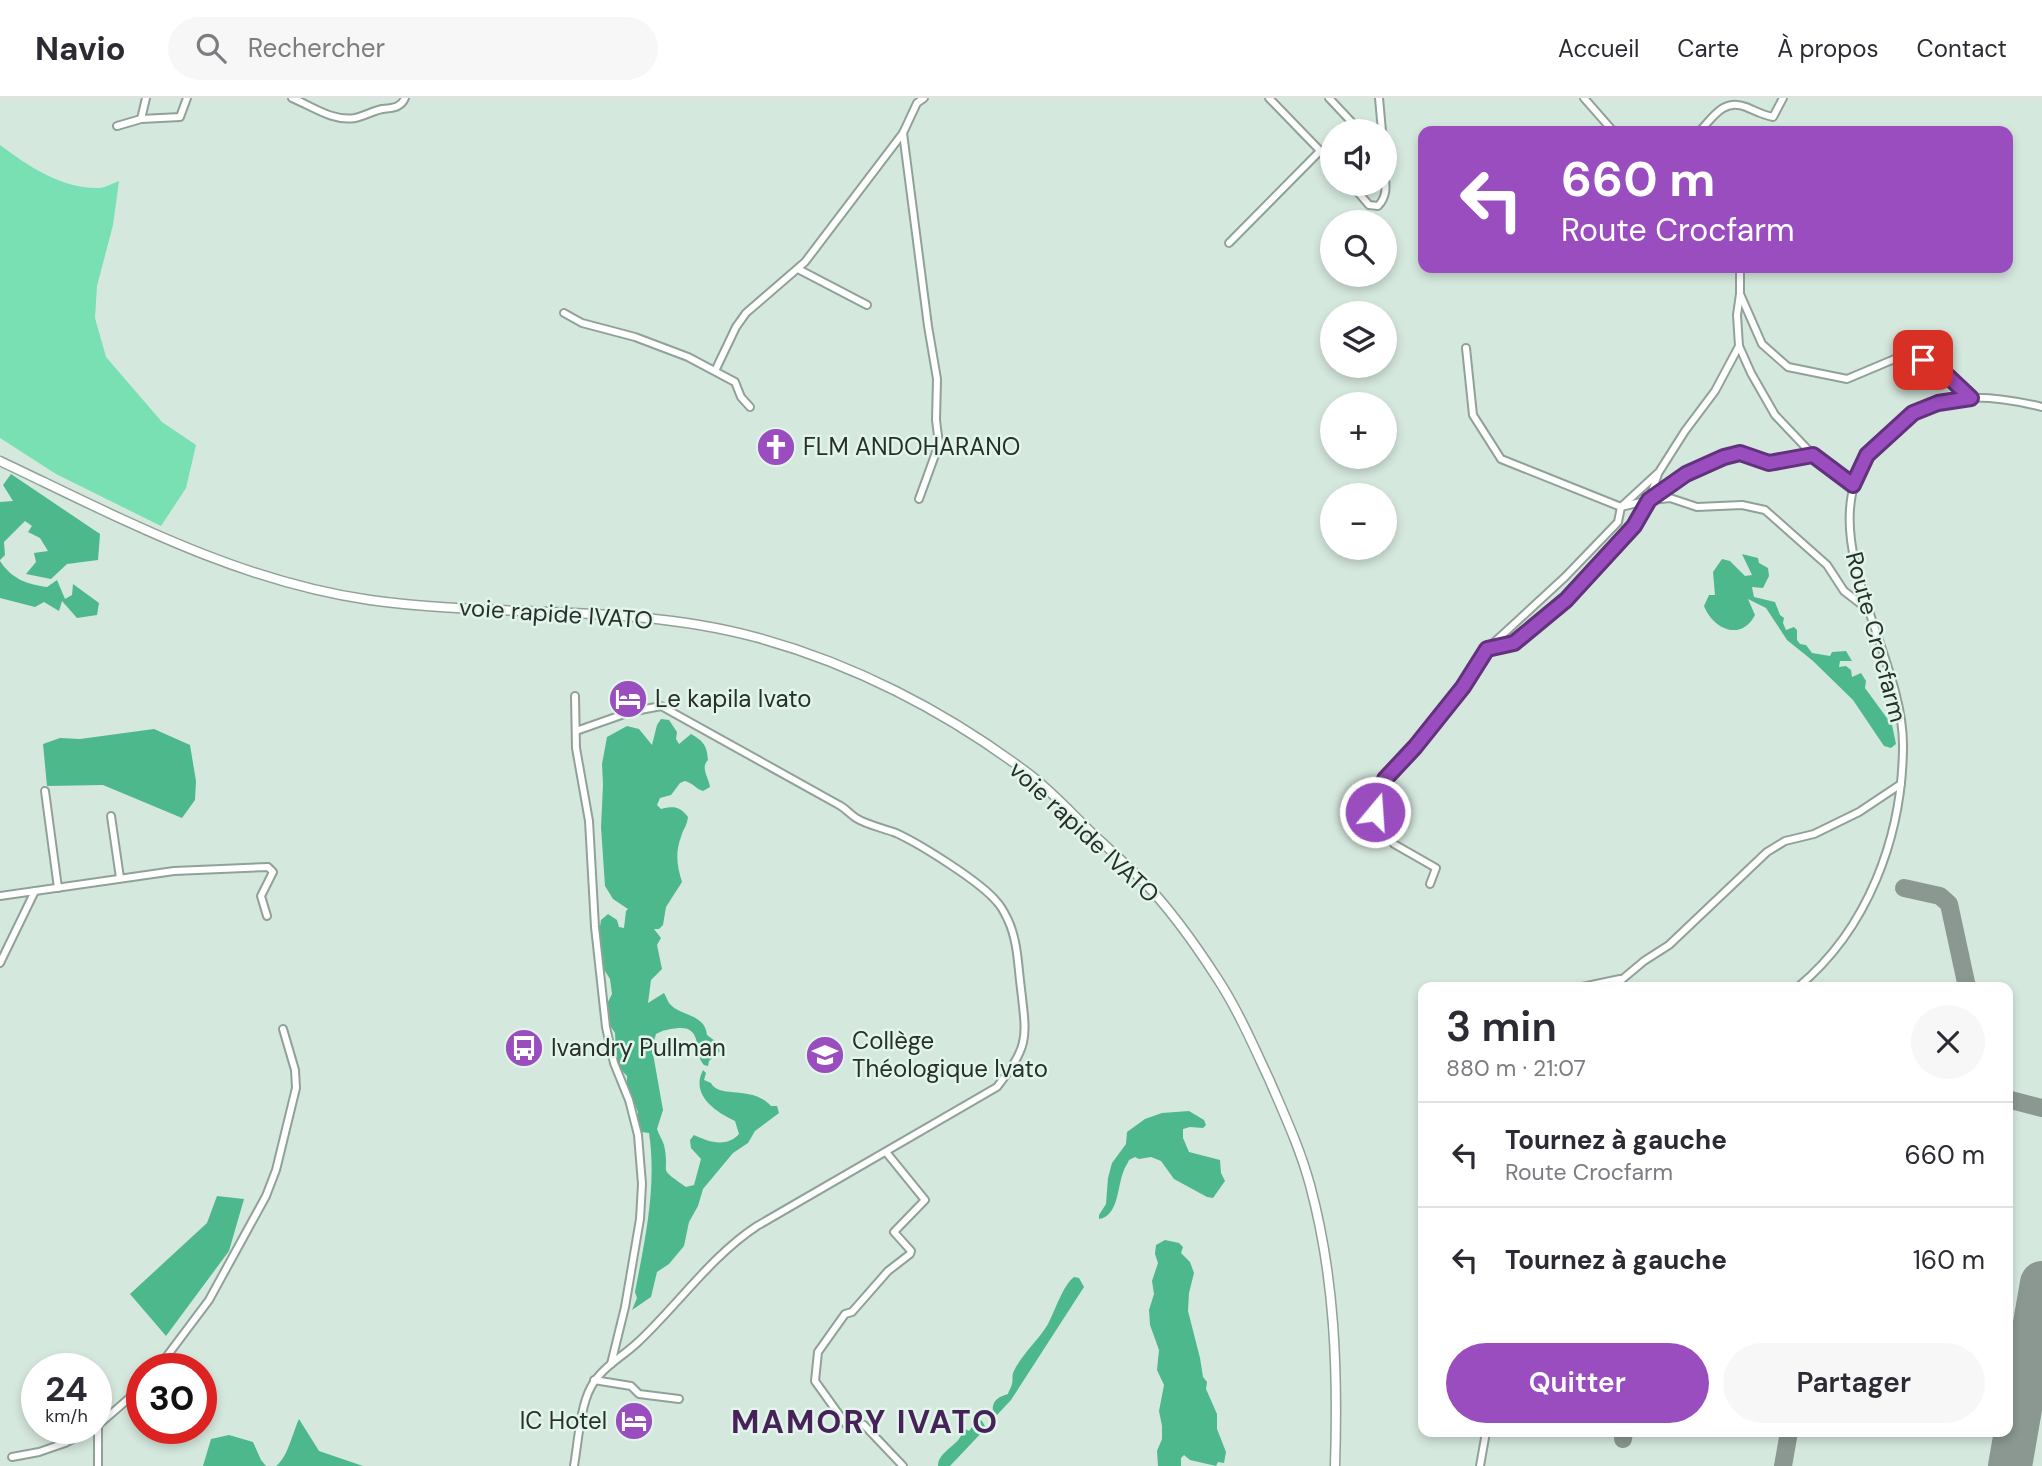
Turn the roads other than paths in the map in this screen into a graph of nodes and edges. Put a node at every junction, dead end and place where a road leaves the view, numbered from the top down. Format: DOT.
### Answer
graph roads {
  1 [pos="146,98"];
  2 [pos="187,98"];
  3 [pos="292,98"];
  4 [pos="405,98"];
  5 [pos="924,98"];
  6 [pos="1269,98"];
  7 [pos="1329,98"];
  8 [pos="1379,98"];
  9 [pos="1584,98"];
  10 [pos="1783,98"];
  11 [pos="141,119"];
  12 [pos="1349,119"];
  13 [pos="1381,119"];
  14 [pos="117,126"];
  15 [pos="1609,126"];
  16 [pos="1704,126"];
  17 [pos="903,133"];
  18 [pos="1320,151"];
  19 [pos="1361,196"];
  20 [pos="1385,196"];
  21 [pos="1229,243"];
  22 [pos="798,269"];
  23 [pos="1740,273"];
  24 [pos="1740,295"];
  25 [pos="867,305"];
  26 [pos="564,313"];
  27 [pos="1739,346"];
  28 [pos="1466,348"];
  29 [pos="715,371"];
  30 [pos="1971,398"];
  31 [pos="750,407"];
  32 [pos="2042,407"];
  33 [pos="1813,455"];
  34 [pos="0,461"];
  35 [pos="1659,472"];
  36 [pos="1853,485"];
  37 [pos="919,499"];
  38 [pos="1649,500"];
  39 [pos="1621,508"];
  40 [pos="1870,611"];
  41 [pos="1487,649"];
  42 [pos="575,696"];
  43 [pos="576,731"];
  44 [pos="1901,784"];
  45 [pos="45,791"];
  46 [pos="111,816"];
  47 [pos="120,878"];
  48 [pos="1430,884"];
  49 [pos="58,888"];
  50 [pos="35,891"];
  51 [pos="0,896"];
  52 [pos="267,916"];
  53 [pos="0,962"];
  54 [pos="1622,978"];
  55 [pos="1604,982"];
  56 [pos="1618,982"];
  57 [pos="1803,982"];
  58 [pos="283,1029"];
  59 [pos="886,1152"];
  60 [pos="169,1353"];
  61 [pos="611,1364"];
  62 [pos="594,1380"];
  63 [pos="679,1399"];
  64 [pos="126,1401"];
  65 [pos="112,1413"];
  66 [pos="864,1425"];
  67 [pos="848,1427"];
  68 [pos="1485,1437"];
  69 [pos="62,1444"];
  70 [pos="97,1444"];
  71 [pos="12,1457"];
  72 [pos="98,1466"];
  73 [pos="574,1466"];
  74 [pos="903,1466"];
  75 [pos="1335,1466"];
  76 [pos="1480,1466"];
  1 -- 11 [label="street"];
  2 -- 11 [label="street"];
  3 -- 4 [label="street"];
  5 -- 17 [label="street"];
  6 -- 18 [label="street"];
  7 -- 12 [label="street"];
  8 -- 13 [label="street"];
  9 -- 15 [label="street"];
  10 -- 16 [label="street"];
  11 -- 14 [label="street"];
  17 -- 22 [label="street"];
  17 -- 37 [label="street"];
  18 -- 21 [label="street"];
  19 -- 20 [label="street"];
  22 -- 25 [label="street"];
  22 -- 29 [label="street"];
  23 -- 24 [label="street"];
  24 -- 27 [label="street"];
  24 -- 30 [label="street"];
  26 -- 29 [label="street"];
  27 -- 33 [label="street"];
  27 -- 35 [label="street"];
  28 -- 39 [label="street"];
  29 -- 31 [label="street"];
  30 -- 32 [label="street, Route Crocfarm"];
  30 -- 36 [label="street, Route Crocfarm"];
  33 -- 36 [label="street"];
  33 -- 38 [label="street"];
  34 -- 75 [label="main road, voie rapide IVATO"];
  35 -- 38 [label="street"];
  35 -- 39 [label="street"];
  36 -- 40 [label="street, Route Crocfarm"];
  38 -- 39 [label="street"];
  38 -- 40 [label="street"];
  38 -- 41 [label="street"];
  39 -- 41 [label="street"];
  40 -- 44 [label="street, Route Crocfarm"];
  41 -- 48 [label="street"];
  42 -- 43 [label="street"];
  43 -- 59 [label="street"];
  43 -- 61 [label="street"];
  44 -- 54 [label="street"];
  44 -- 57 [label="street, Route Crocfarm"];
  45 -- 49 [label="street"];
  46 -- 47 [label="street"];
  47 -- 49 [label="street"];
  47 -- 52 [label="street"];
  49 -- 50 [label="street"];
  50 -- 51 [label="street"];
  50 -- 53 [label="street"];
  54 -- 55 [label="street"];
  54 -- 56 [label="street"];
  58 -- 60 [label="street"];
  59 -- 61 [label="street"];
  59 -- 67 [label="street"];
  61 -- 62 [label="street"];
  62 -- 63 [label="street"];
  62 -- 73 [label="street"];
  64 -- 65 [label="street"];
  66 -- 74 [label="street"];
  68 -- 76 [label="street"];
  69 -- 71 [label="street"];
  70 -- 72 [label="street"];
}
